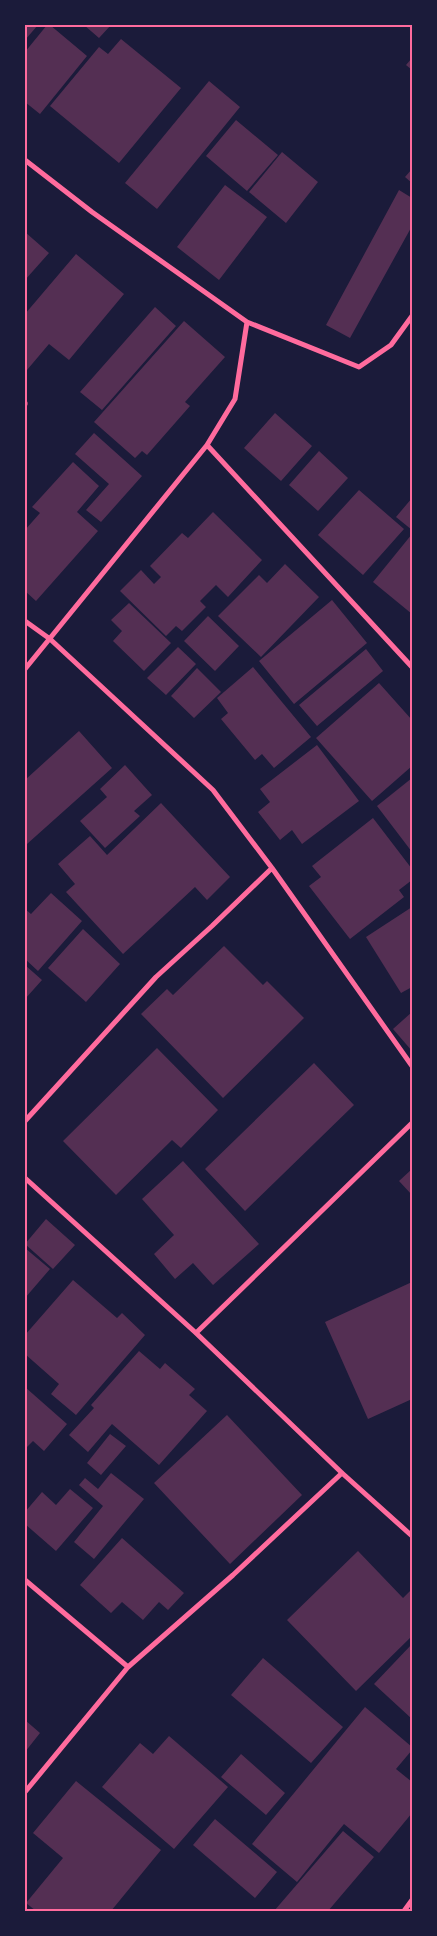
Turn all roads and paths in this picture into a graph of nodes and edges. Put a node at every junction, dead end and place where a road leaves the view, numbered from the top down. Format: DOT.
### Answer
graph roads {
  1 [pos="25,160"];
  2 [pos="412,316"];
  3 [pos="247,322"];
  4 [pos="208,445"];
  5 [pos="25,621"];
  6 [pos="50,639"];
  7 [pos="412,667"];
  8 [pos="25,669"];
  9 [pos="272,868"];
  10 [pos="412,1066"];
  11 [pos="25,1121"];
  12 [pos="412,1123"];
  13 [pos="25,1178"];
  14 [pos="196,1333"];
  15 [pos="342,1473"];
  16 [pos="412,1536"];
  17 [pos="25,1580"];
  18 [pos="128,1667"];
  19 [pos="25,1792"];
  20 [pos="412,1900"];
  21 [pos="404,1911"];
  1 -- 3 [label="street"];
  2 -- 3 [label="street"];
  3 -- 4 [label="street"];
  4 -- 6 [label="street"];
  4 -- 7 [label="street"];
  5 -- 6 [label="street"];
  6 -- 8 [label="street"];
  6 -- 9 [label="street"];
  9 -- 10 [label="street"];
  9 -- 11 [label="street"];
  12 -- 14 [label="street"];
  13 -- 14 [label="street"];
  14 -- 15 [label="street"];
  15 -- 16 [label="street"];
  15 -- 18 [label="street"];
  17 -- 18 [label="street"];
  18 -- 19 [label="street"];
  20 -- 21 [label="street"];
}
